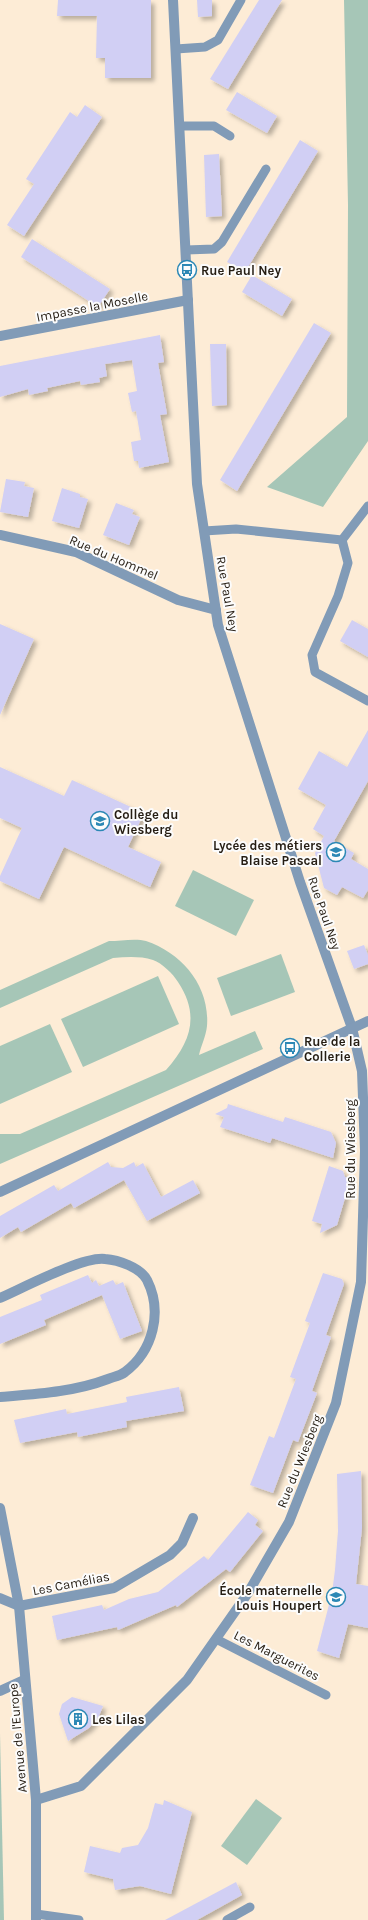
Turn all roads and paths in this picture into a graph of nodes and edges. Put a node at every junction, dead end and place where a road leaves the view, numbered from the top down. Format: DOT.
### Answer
graph roads {
  1 [pos="173,0"];
  2 [pos="241,0"];
  3 [pos="176,49"];
  4 [pos="180,126"];
  5 [pos="230,136"];
  6 [pos="266,168"];
  7 [pos="186,250"];
  8 [pos="188,300"];
  9 [pos="0,336"];
  10 [pos="368,506"];
  11 [pos="204,531"];
  12 [pos="0,535"];
  13 [pos="342,540"];
  14 [pos="216,610"];
  15 [pos="368,701"];
  16 [pos="368,1021"];
  17 [pos="352,1028"];
  18 [pos="366,1151"];
  19 [pos="0,1192"];
  20 [pos="0,1298"];
  21 [pos="0,1397"];
  22 [pos="0,1508"];
  23 [pos="193,1518"];
  24 [pos="0,1598"];
  25 [pos="19,1606"];
  26 [pos="216,1639"];
  27 [pos="24,1680"];
  28 [pos="0,1691"];
  29 [pos="326,1695"];
  30 [pos="36,1800"];
  31 [pos="250,1907"];
  32 [pos="36,1917"];
  33 [pos="79,1920"];
  34 [pos="227,1920"];
  1 -- 3 [label="street, Rue Paul Ney"];
  2 -- 3 [label="lane"];
  3 -- 4 [label="street, Rue Paul Ney"];
  4 -- 5 [label="lane"];
  4 -- 7 [label="street, Rue Paul Ney"];
  6 -- 7 [label="lane"];
  7 -- 8 [label="street, Rue Paul Ney"];
  8 -- 9 [label="street, Impasse la Moselle"];
  8 -- 11 [label="street, Rue Paul Ney"];
  10 -- 13 [label="lane"];
  11 -- 13 [label="lane"];
  11 -- 14 [label="street, Rue Paul Ney"];
  12 -- 14 [label="street, Rue du Hommel"];
  13 -- 15 [label="lane"];
  14 -- 17 [label="street, Rue Paul Ney"];
  16 -- 17 [label="street"];
  17 -- 18 [label="street, Rue du Wiesberg"];
  17 -- 19 [label="street"];
  18 -- 26 [label="street, Rue du Wiesberg"];
  20 -- 21 [label="street"];
  22 -- 25 [label="street, Avenue de l'Europe"];
  23 -- 25 [label="street, Les Camélias"];
  24 -- 25 [label="street"];
  25 -- 27 [label="street, Avenue de l'Europe"];
  26 -- 29 [label="lane, Les Marguerites"];
  26 -- 30 [label="street, Rue du Wiesberg"];
  27 -- 28 [label="street"];
  27 -- 30 [label="street, Avenue de l'Europe"];
  30 -- 32 [label="street, Avenue de l'Europe"];
  31 -- 34 [label="lane"];
  32 -- 33 [label="lane"];
}
